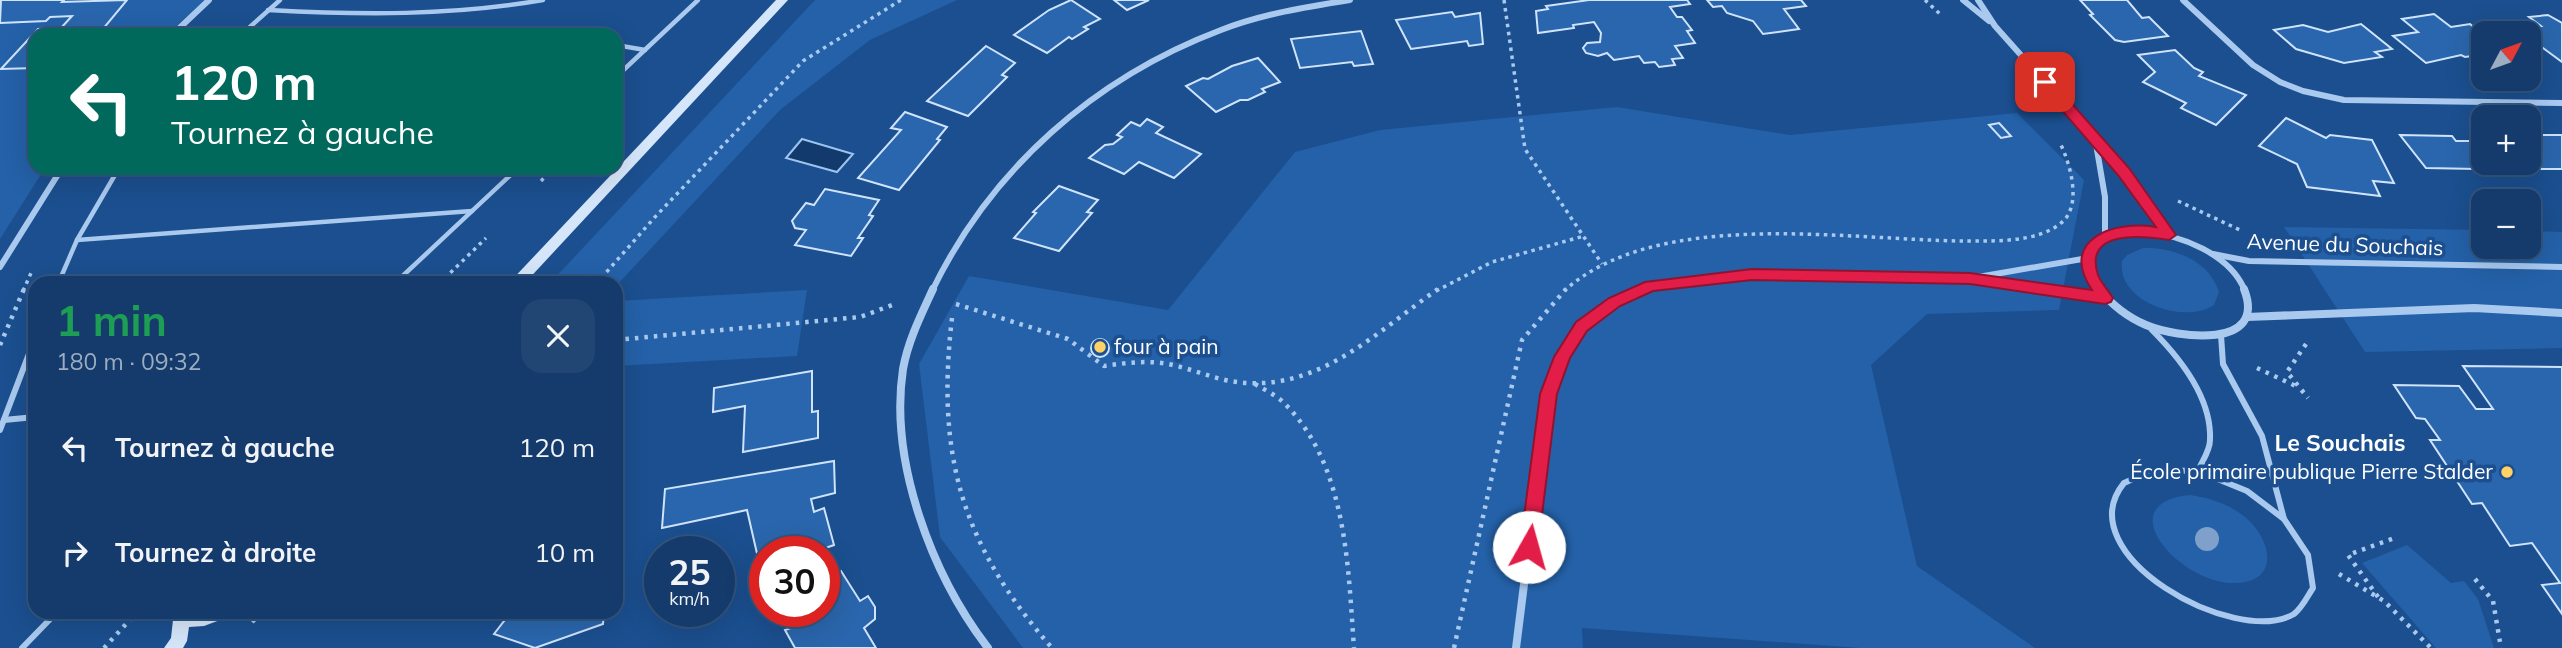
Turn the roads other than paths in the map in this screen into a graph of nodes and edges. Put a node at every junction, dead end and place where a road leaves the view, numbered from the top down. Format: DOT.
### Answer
graph roads {
  1 [pos="209,0"];
  2 [pos="279,0"];
  3 [pos="542,0"];
  4 [pos="698,0"];
  5 [pos="782,0"];
  6 [pos="1350,0"];
  7 [pos="1963,0"];
  8 [pos="1978,0"];
  9 [pos="2183,0"];
  10 [pos="268,10"];
  11 [pos="1995,26"];
  12 [pos="179,28"];
  13 [pos="249,28"];
  14 [pos="623,46"];
  15 [pos="645,50"];
  16 [pos="623,70"];
  17 [pos="2562,103"];
  18 [pos="2095,143"];
  19 [pos="623,169"];
  20 [pos="58,175"];
  21 [pos="115,175"];
  22 [pos="511,175"];
  23 [pos="617,175"];
  24 [pos="472,211"];
  25 [pos="2169,235"];
  26 [pos="2105,237"];
  27 [pos="77,240"];
  28 [pos="2212,254"];
  29 [pos="2088,258"];
  30 [pos="0,267"];
  31 [pos="2562,267"];
  32 [pos="61,276"];
  33 [pos="403,276"];
  34 [pos="523,276"];
  35 [pos="1970,279"];
  36 [pos="2105,298"];
  37 [pos="2562,313"];
  38 [pos="2247,317"];
  39 [pos="2150,327"];
  40 [pos="2221,335"];
  41 [pos="28,357"];
  42 [pos="28,418"];
  43 [pos="4,420"];
  44 [pos="0,430"];
  45 [pos="2198,471"];
  46 [pos="2284,519"];
  47 [pos="50,619"];
  48 [pos="178,619"];
  49 [pos="22,648"];
  50 [pos="172,648"];
  51 [pos="988,648"];
  52 [pos="1516,648"];
  1 -- 12 [label="street"];
  2 -- 10 [label="lane"];
  3 -- 10 [label="lane"];
  4 -- 15 [label="lane"];
  5 -- 19 [label="main road"];
  6 -- 51 [label="street"];
  7 -- 11 [label="street"];
  8 -- 11 [label="street"];
  9 -- 17 [label="street"];
  10 -- 13 [label="lane"];
  11 -- 18 [label="street"];
  14 -- 15 [label="lane"];
  15 -- 16 [label="lane"];
  18 -- 25 [label="street"];
  18 -- 26 [label="street"];
  20 -- 30 [label="street"];
  21 -- 27 [label="lane"];
  22 -- 24 [label="lane"];
  23 -- 34 [label="main road"];
  24 -- 27 [label="lane"];
  24 -- 33 [label="lane"];
  25 -- 26 [label="street"];
  25 -- 28 [label="street"];
  26 -- 29 [label="street"];
  27 -- 32 [label="lane"];
  28 -- 31 [label="street, Avenue du Souchais"];
  28 -- 38 [label="street"];
  29 -- 35 [label="street"];
  29 -- 36 [label="street"];
  35 -- 36 [label="street"];
  35 -- 52 [label="street"];
  36 -- 39 [label="street"];
  37 -- 38 [label="street"];
  38 -- 40 [label="street"];
  39 -- 40 [label="street"];
  39 -- 45 [label="lane"];
  40 -- 46 [label="lane"];
  41 -- 43 [label="lane"];
  42 -- 43 [label="lane"];
  43 -- 44 [label="lane"];
  45 -- 46 [label="lane"];
  45 -- 46 [label="lane"];
  47 -- 49 [label="lane"];
  48 -- 50 [label="main road"];
}
